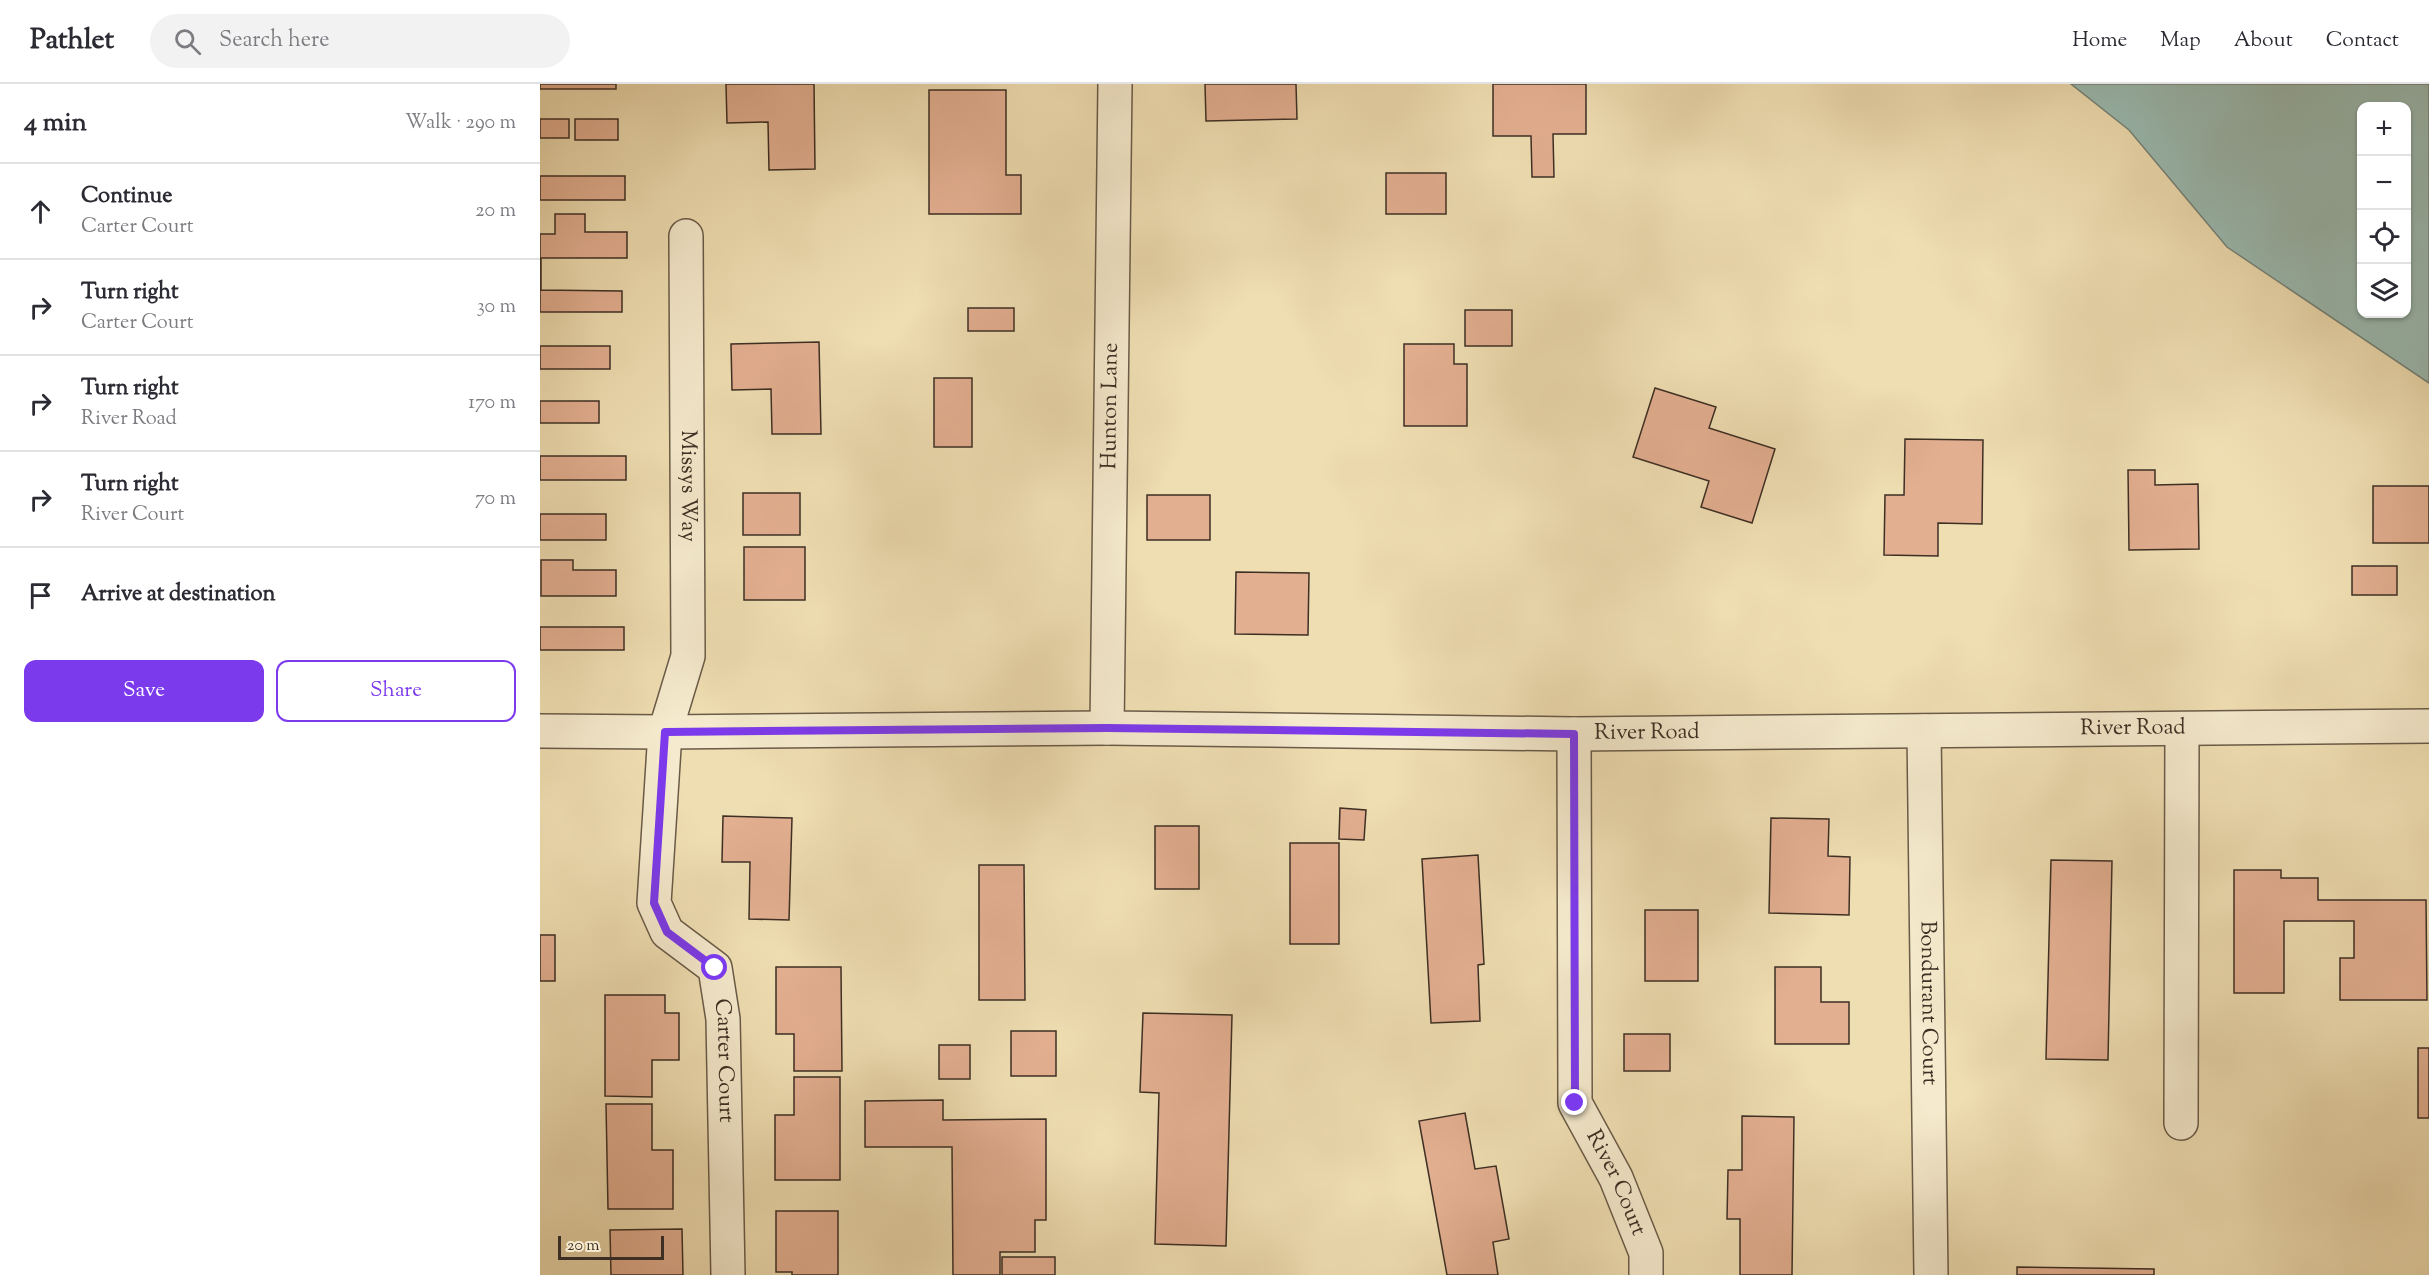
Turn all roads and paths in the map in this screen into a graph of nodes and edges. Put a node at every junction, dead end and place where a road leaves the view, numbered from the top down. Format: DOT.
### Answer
graph roads {
  1 [pos="1115,84"];
  2 [pos="686,236"];
  3 [pos="2429,726"];
  4 [pos="1107,728"];
  5 [pos="2182,729"];
  6 [pos="540,731"];
  7 [pos="1924,731"];
  8 [pos="665,732"];
  9 [pos="1574,734"];
  10 [pos="2181,1123"];
  11 [pos="728,1275"];
  12 [pos="1646,1275"];
  13 [pos="1931,1275"];
  1 -- 4 [label="street, Hunton Lane"];
  2 -- 8 [label="street, Missys Way"];
  3 -- 5 [label="street, River Road"];
  4 -- 8 [label="street, River Road"];
  4 -- 9 [label="street, River Road"];
  5 -- 7 [label="street, River Road"];
  5 -- 10 [label="street"];
  6 -- 8 [label="street, River Road"];
  7 -- 9 [label="street, River Road"];
  7 -- 13 [label="street, Bondurant Court"];
  8 -- 11 [label="street, Carter Court"];
  9 -- 12 [label="street, River Court"];
}
